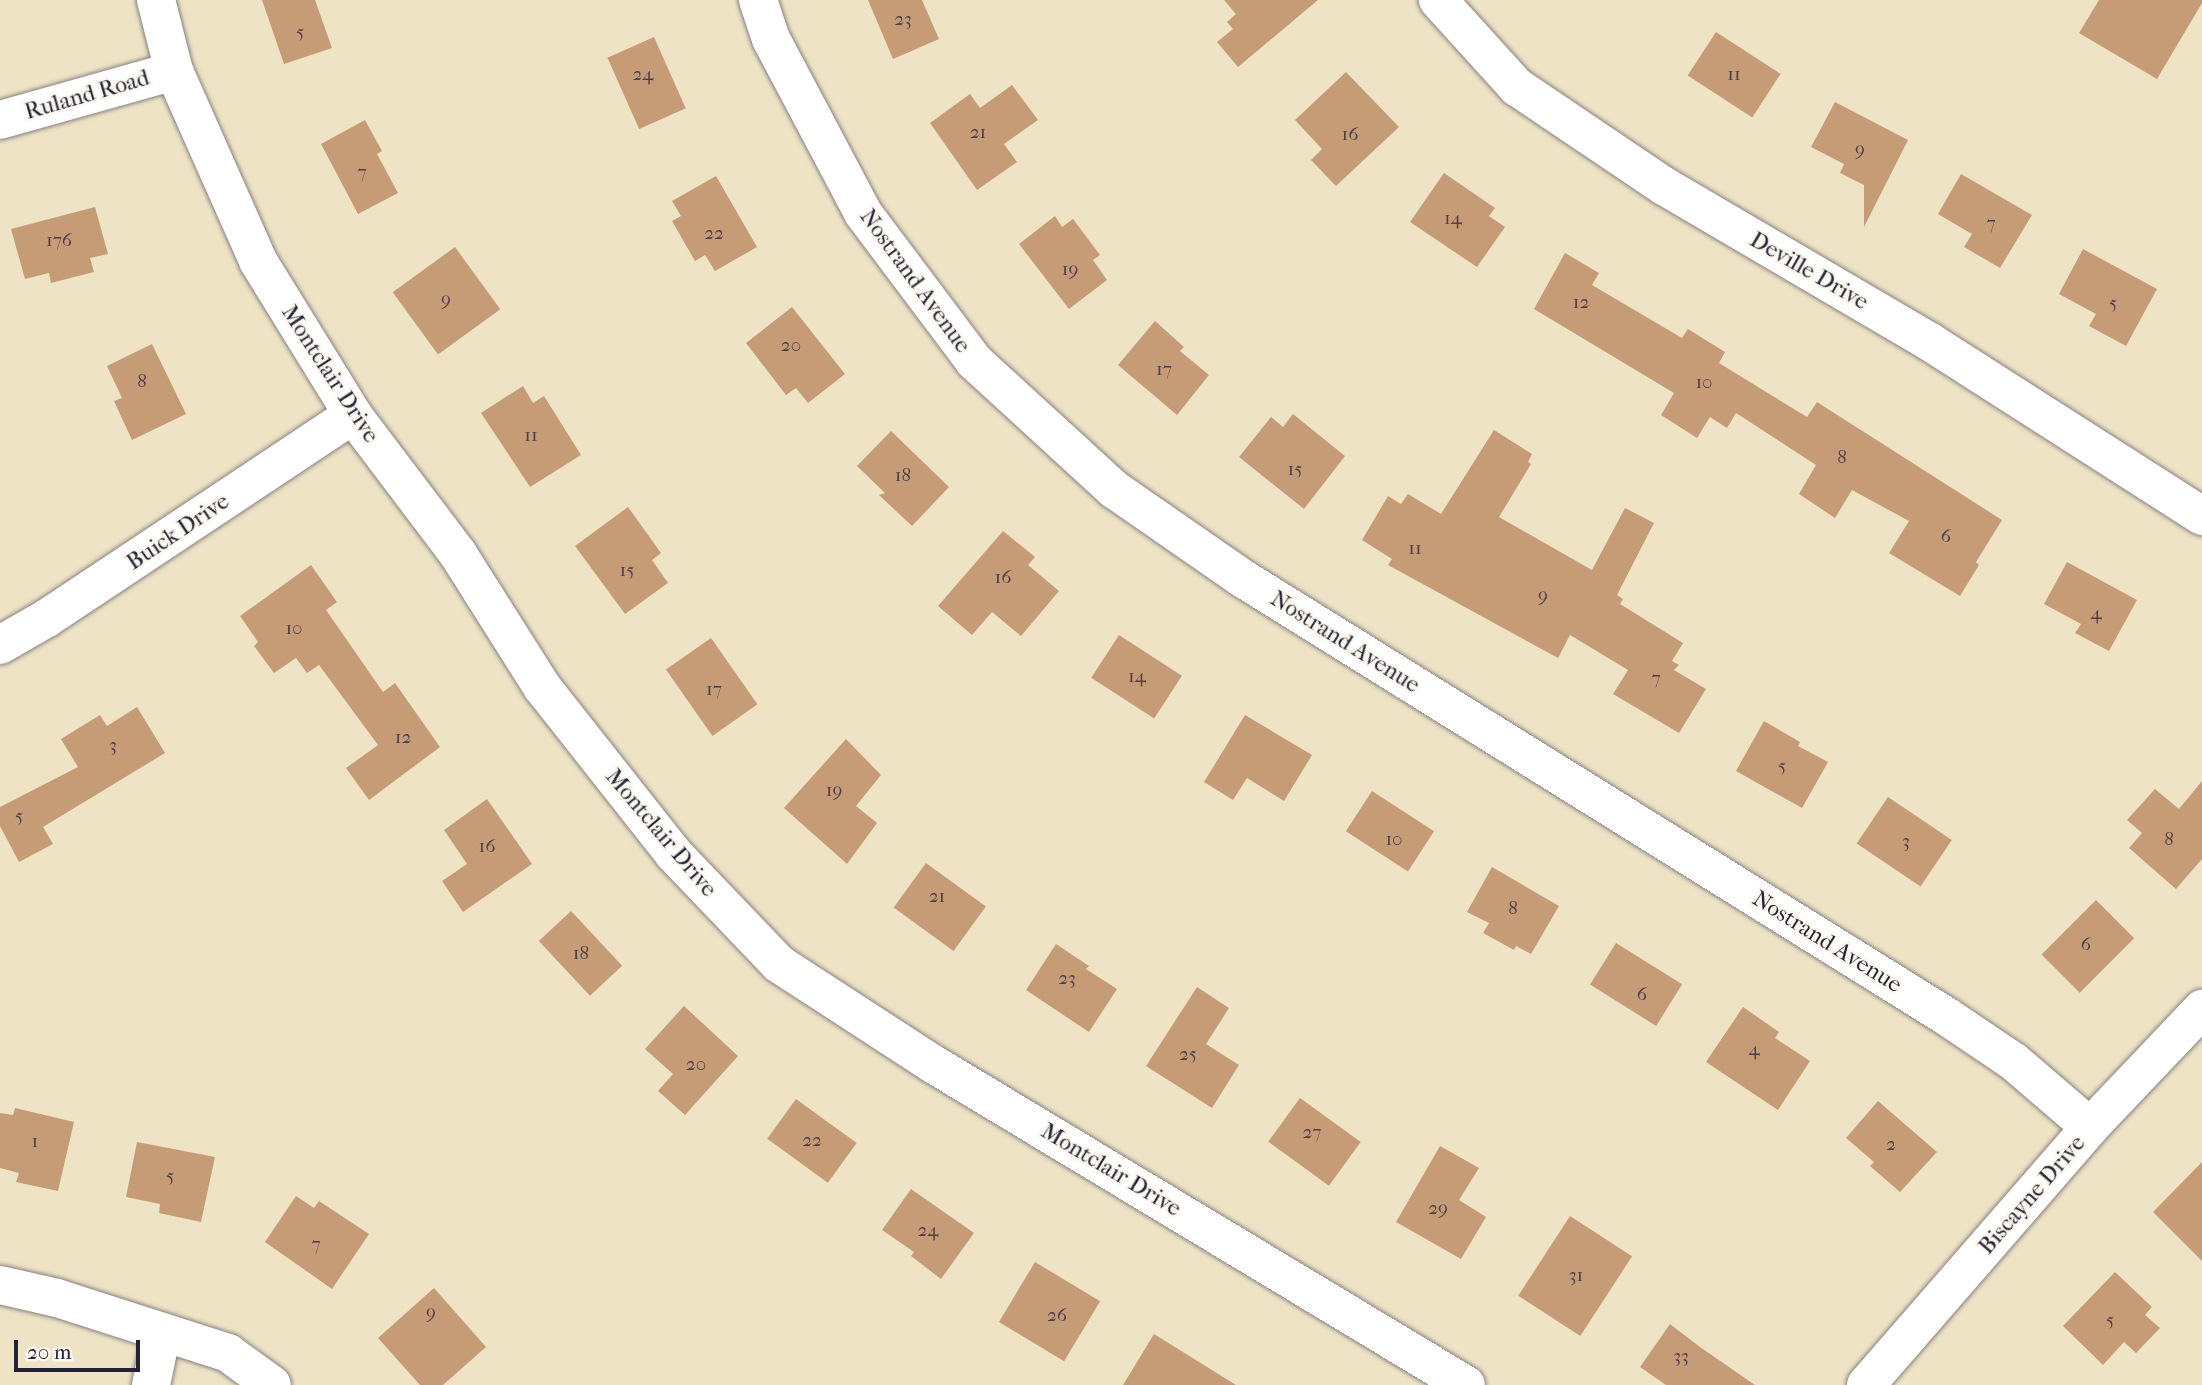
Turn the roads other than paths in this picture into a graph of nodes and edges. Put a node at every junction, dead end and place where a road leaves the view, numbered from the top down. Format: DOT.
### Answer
graph roads {
  1 [pos="156,0"];
  2 [pos="758,0"];
  3 [pos="1438,0"];
  4 [pos="174,71"];
  5 [pos="0,120"];
  6 [pos="353,415"];
  7 [pos="2202,516"];
  8 [pos="0,645"];
  9 [pos="2202,1009"];
  10 [pos="2090,1128"];
  11 [pos="0,1285"];
  12 [pos="162,1332"];
  13 [pos="151,1385"];
  14 [pos="272,1385"];
  15 [pos="1466,1385"];
  16 [pos="1866,1385"];
  1 -- 4 [label="street, Montclair Drive"];
  2 -- 10 [label="street, Nostrand Avenue"];
  3 -- 7 [label="street, Deville Drive"];
  4 -- 5 [label="street, Ruland Road"];
  4 -- 6 [label="street, Montclair Drive"];
  6 -- 8 [label="street, Buick Drive"];
  6 -- 15 [label="street, Montclair Drive"];
  9 -- 10 [label="street, Biscayne Drive"];
  10 -- 16 [label="street, Biscayne Drive"];
  11 -- 12 [label="street"];
  12 -- 13 [label="street"];
  12 -- 14 [label="street"];
}
